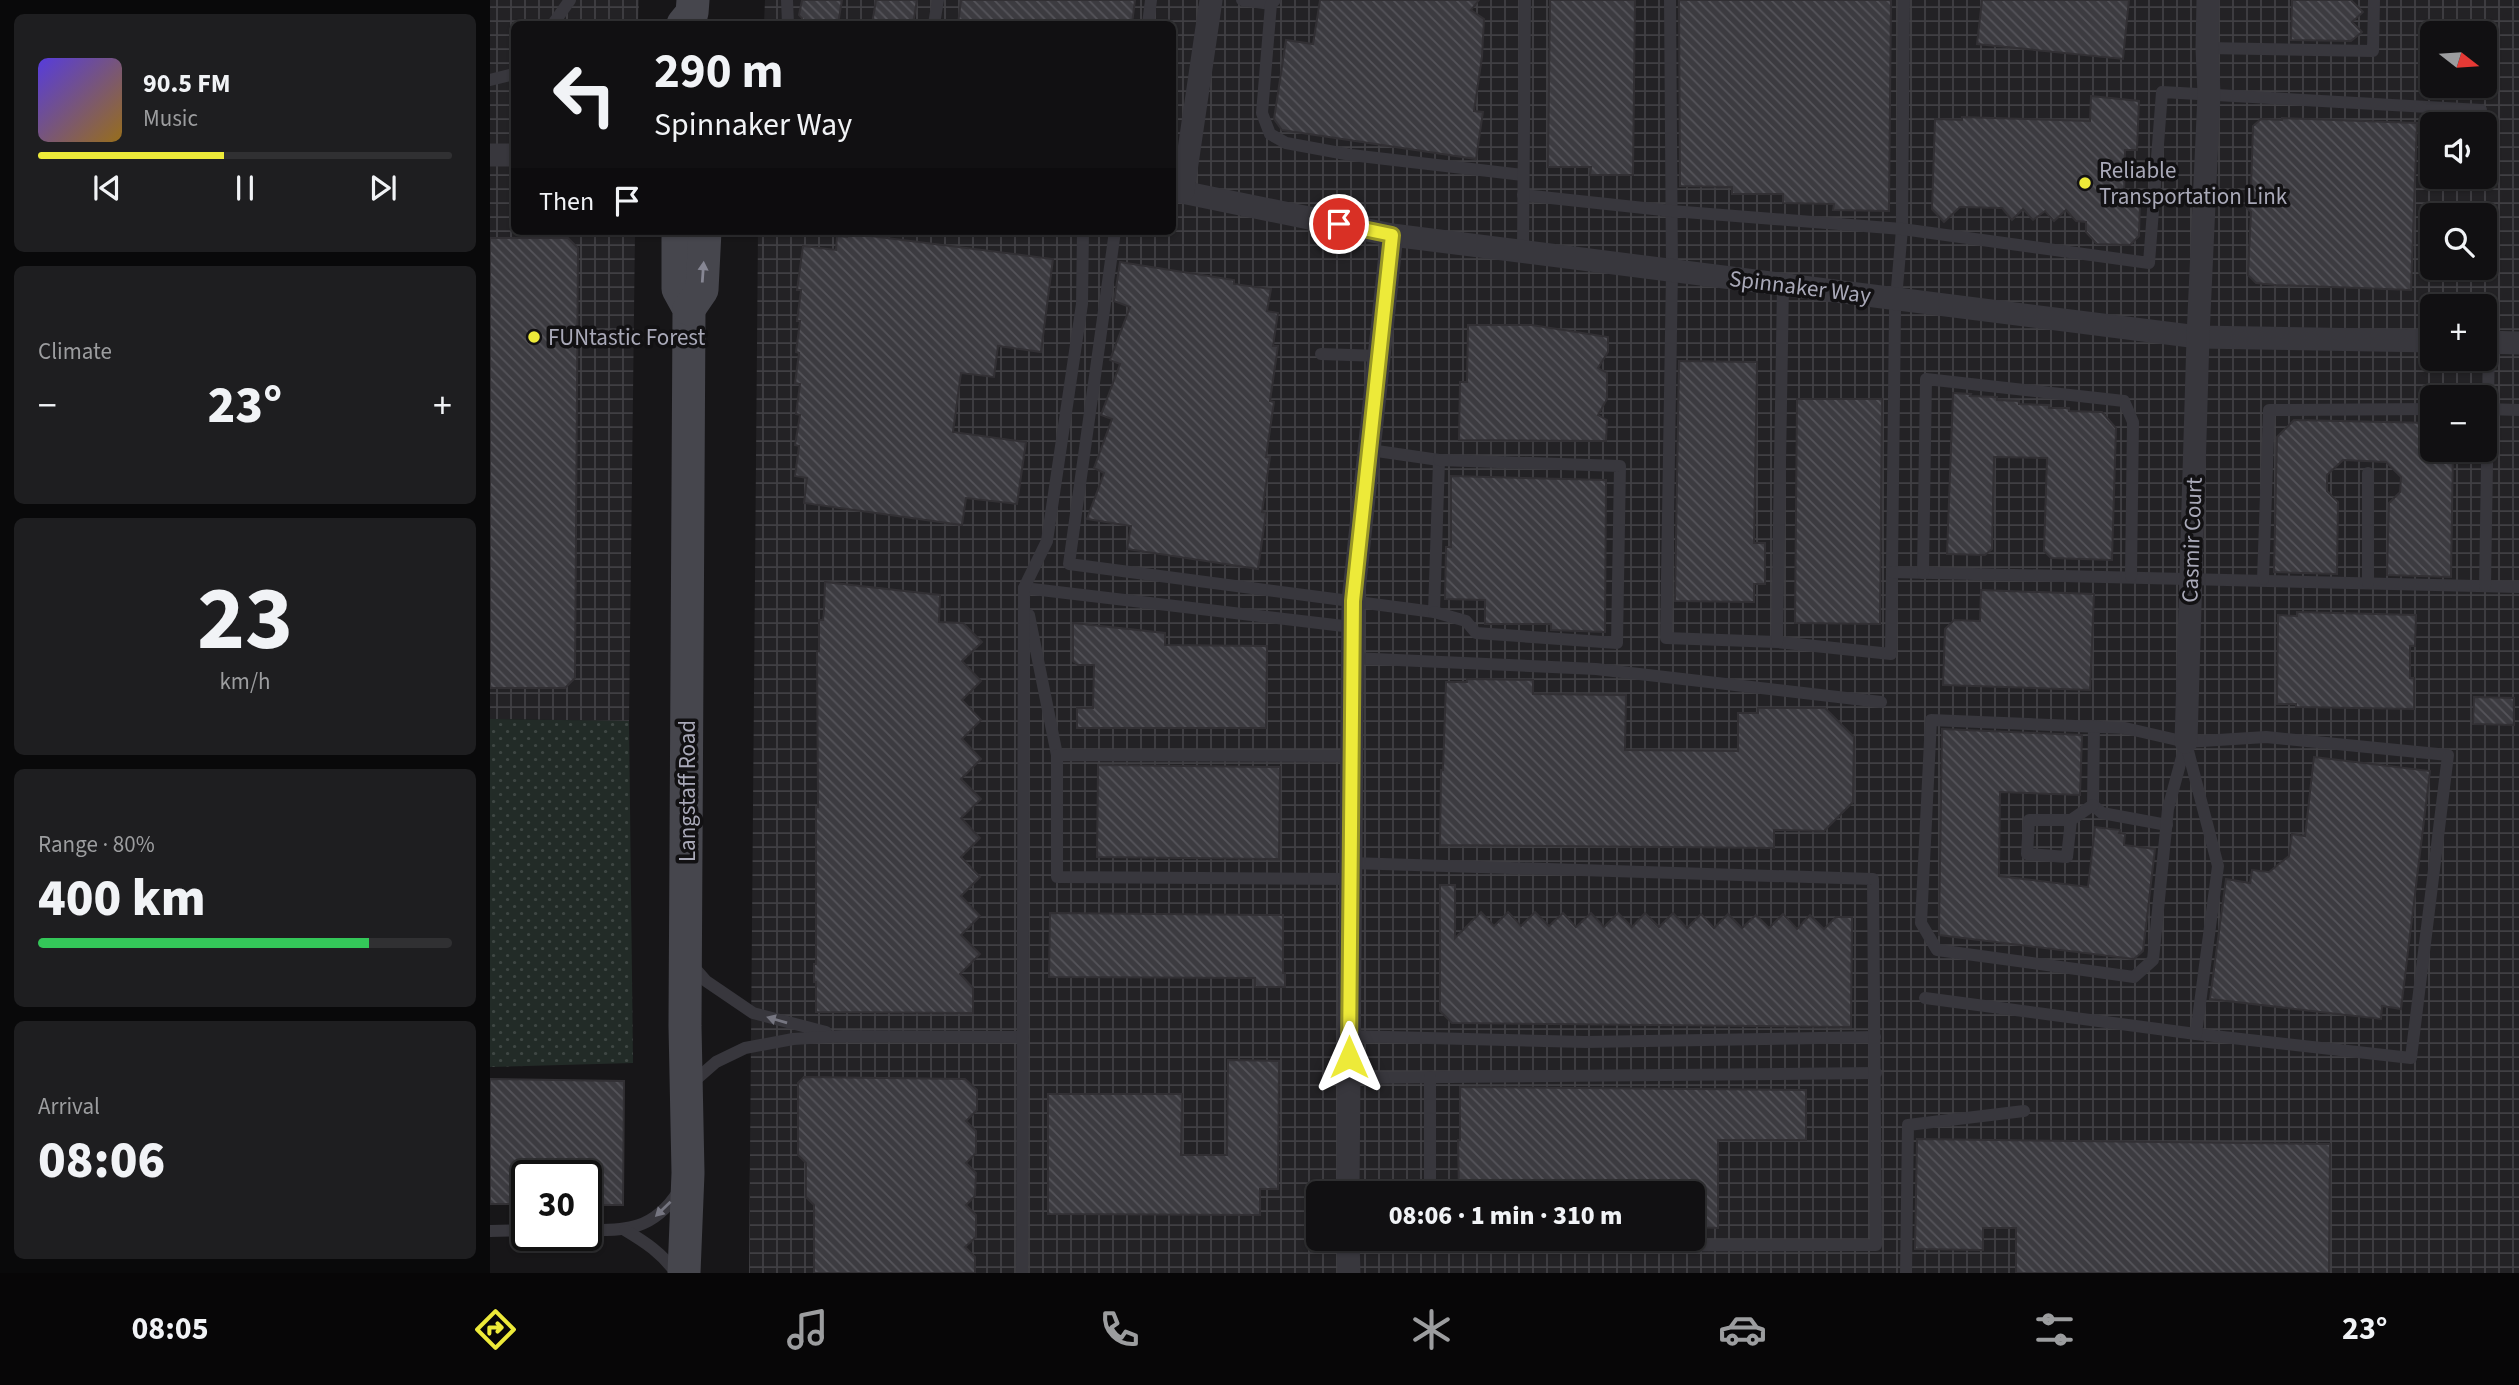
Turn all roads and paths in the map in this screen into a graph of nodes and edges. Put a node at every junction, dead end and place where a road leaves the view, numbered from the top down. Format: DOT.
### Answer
graph roads {
  1 [pos="570,0"];
  2 [pos="787,0"];
  3 [pos="938,0"];
  4 [pos="1151,0"];
  5 [pos="1211,0"];
  6 [pos="1242,0"];
  7 [pos="1525,0"];
  8 [pos="1670,0"];
  9 [pos="1904,0"];
  10 [pos="2208,0"];
  11 [pos="2374,0"];
  12 [pos="1273,2"];
  13 [pos="556,21"];
  14 [pos="788,21"];
  15 [pos="934,21"];
  16 [pos="1148,21"];
  17 [pos="2207,48"];
  18 [pos="511,75"];
  19 [pos="490,80"];
  20 [pos="2209,94"];
  21 [pos="2481,110"];
  22 [pos="490,155"];
  23 [pos="511,155"];
  24 [pos="1523,175"];
  25 [pos="1178,191"];
  26 [pos="1523,195"];
  27 [pos="1672,211"];
  28 [pos="1902,229"];
  29 [pos="678,235"];
  30 [pos="705,235"];
  31 [pos="1083,235"];
  32 [pos="1114,235"];
  33 [pos="1392,235"];
  34 [pos="1523,251"];
  35 [pos="1672,271"];
  36 [pos="1783,285"];
  37 [pos="1896,299"];
  38 [pos="689,309"];
  39 [pos="2198,337"];
  40 [pos="2420,341"];
  41 [pos="2497,342"];
  42 [pos="2519,343"];
  43 [pos="1321,354"];
  44 [pos="1380,356"];
  45 [pos="2497,409"];
  46 [pos="2420,410"];
  47 [pos="2519,410"];
  48 [pos="1370,450"];
  49 [pos="1439,460"];
  50 [pos="2486,462"];
  51 [pos="2368,473"];
  52 [pos="1892,572"];
  53 [pos="1923,573"];
  54 [pos="2131,576"];
  55 [pos="2191,577"];
  56 [pos="2263,579"];
  57 [pos="2368,583"];
  58 [pos="2485,586"];
  59 [pos="2519,587"];
  60 [pos="1024,588"];
  61 [pos="1353,601"];
  62 [pos="1434,612"];
  63 [pos="1352,627"];
  64 [pos="1777,642"];
  65 [pos="1352,657"];
  66 [pos="1881,702"];
  67 [pos="2094,726"];
  68 [pos="2186,742"];
  69 [pos="1057,755"];
  70 [pos="1351,757"];
  71 [pos="2093,805"];
  72 [pos="2071,820"];
  73 [pos="2166,825"];
  74 [pos="1350,871"];
  75 [pos="686,958"];
  76 [pos="1925,998"];
  77 [pos="2196,1034"];
  78 [pos="844,1036"];
  79 [pos="1349,1036"];
  80 [pos="1023,1037"];
  81 [pos="1875,1037"];
  82 [pos="1876,1073"];
  83 [pos="1430,1077"];
  84 [pos="1349,1078"];
  85 [pos="686,1088"];
  86 [pos="2024,1111"];
  87 [pos="688,1173"];
  88 [pos="1348,1181"];
  89 [pos="1430,1181"];
  90 [pos="511,1230"];
  91 [pos="602,1230"];
  92 [pos="625,1230"];
  93 [pos="490,1231"];
  94 [pos="1705,1244"];
  95 [pos="1348,1251"];
  96 [pos="676,1273"];
  97 [pos="684,1273"];
  98 [pos="1022,1273"];
  99 [pos="1349,1273"];
  100 [pos="1906,1273"];
  1 -- 13 [label="lane"];
  2 -- 14 [label="lane"];
  3 -- 15 [label="lane"];
  4 -- 16 [label="lane"];
  5 -- 25 [label="street"];
  6 -- 12 [label="lane"];
  7 -- 24 [label="lane"];
  8 -- 27 [label="lane"];
  9 -- 28 [label="lane"];
  10 -- 17 [label="street, Casmir Court"];
  11 -- 17 [label="lane"];
  12 -- 24 [label="lane"];
  17 -- 20 [label="street, Casmir Court"];
  18 -- 19 [label="lane"];
  20 -- 21 [label="lane"];
  20 -- 28 [label="lane"];
  20 -- 39 [label="street, Casmir Court"];
  22 -- 23 [label="street"];
  24 -- 26 [label="lane"];
  25 -- 33 [label="street, Spinnaker Way"];
  26 -- 27 [label="lane"];
  26 -- 34 [label="lane"];
  27 -- 28 [label="lane"];
  27 -- 35 [label="lane"];
  28 -- 37 [label="lane"];
  29 -- 38 [label="main road, Langstaff Road"];
  38 -- 30 [label="main road, Langstaff Road, one-way"];
  31 -- 60 [label="lane"];
  32 -- 61 [label="lane"];
  33 -- 34 [label="street, Spinnaker Way"];
  33 -- 44 [label="street"];
  34 -- 35 [label="street, Spinnaker Way"];
  35 -- 36 [label="street, Spinnaker Way"];
  35 -- 64 [label="lane"];
  36 -- 37 [label="street, Spinnaker Way"];
  36 -- 64 [label="lane"];
  37 -- 39 [label="street, Spinnaker Way"];
  37 -- 52 [label="lane"];
  38 -- 75 [label="main road, Langstaff Road"];
  39 -- 40 [label="street, Spinnaker Way"];
  39 -- 55 [label="street, Casmir Court"];
  41 -- 42 [label="street"];
  43 -- 44 [label="lane"];
  44 -- 48 [label="street"];
  45 -- 47 [label="lane"];
  46 -- 56 [label="lane"];
  48 -- 49 [label="lane"];
  48 -- 61 [label="street"];
  49 -- 62 [label="lane"];
  49 -- 62 [label="lane"];
  50 -- 58 [label="lane"];
  51 -- 57 [label="lane"];
  52 -- 53 [label="lane"];
  52 -- 64 [label="lane"];
  53 -- 54 [label="lane"];
  53 -- 54 [label="lane"];
  54 -- 55 [label="lane"];
  55 -- 56 [label="lane"];
  55 -- 68 [label="street, Casmir Court"];
  56 -- 57 [label="lane"];
  57 -- 58 [label="lane"];
  58 -- 59 [label="lane"];
  60 -- 63 [label="lane"];
  60 -- 69 [label="lane"];
  60 -- 80 [label="lane"];
  61 -- 62 [label="lane"];
  61 -- 63 [label="street"];
  63 -- 65 [label="street"];
  65 -- 66 [label="lane"];
  65 -- 70 [label="street"];
  67 -- 68 [label="lane"];
  67 -- 71 [label="lane"];
  67 -- 73 [label="lane"];
  68 -- 73 [label="lane"];
  68 -- 77 [label="lane"];
  68 -- 77 [label="lane"];
  69 -- 70 [label="lane"];
  69 -- 74 [label="lane"];
  70 -- 74 [label="street"];
  71 -- 72 [label="lane"];
  71 -- 73 [label="lane"];
  72 -- 72 [label="lane"];
  74 -- 79 [label="street"];
  74 -- 81 [label="lane"];
  78 -- 75 [label="lane, one-way"];
  75 -- 85 [label="main road, Langstaff Road"];
  76 -- 77 [label="lane"];
  78 -- 80 [label="lane"];
  78 -- 85 [label="lane"];
  79 -- 81 [label="lane"];
  79 -- 84 [label="street"];
  80 -- 98 [label="lane"];
  81 -- 82 [label="lane"];
  82 -- 83 [label="lane"];
  82 -- 94 [label="lane"];
  83 -- 84 [label="lane"];
  83 -- 89 [label="lane"];
  84 -- 88 [label="street"];
  85 -- 87 [label="main road, Langstaff Road"];
  86 -- 100 [label="lane"];
  87 -- 92 [label="lane, one-way"];
  87 -- 97 [label="main road, Langstaff Road"];
  90 -- 93 [label="lane"];
  91 -- 92 [label="lane"];
  92 -- 96 [label="lane"];
  95 -- 99 [label="street"];
}
